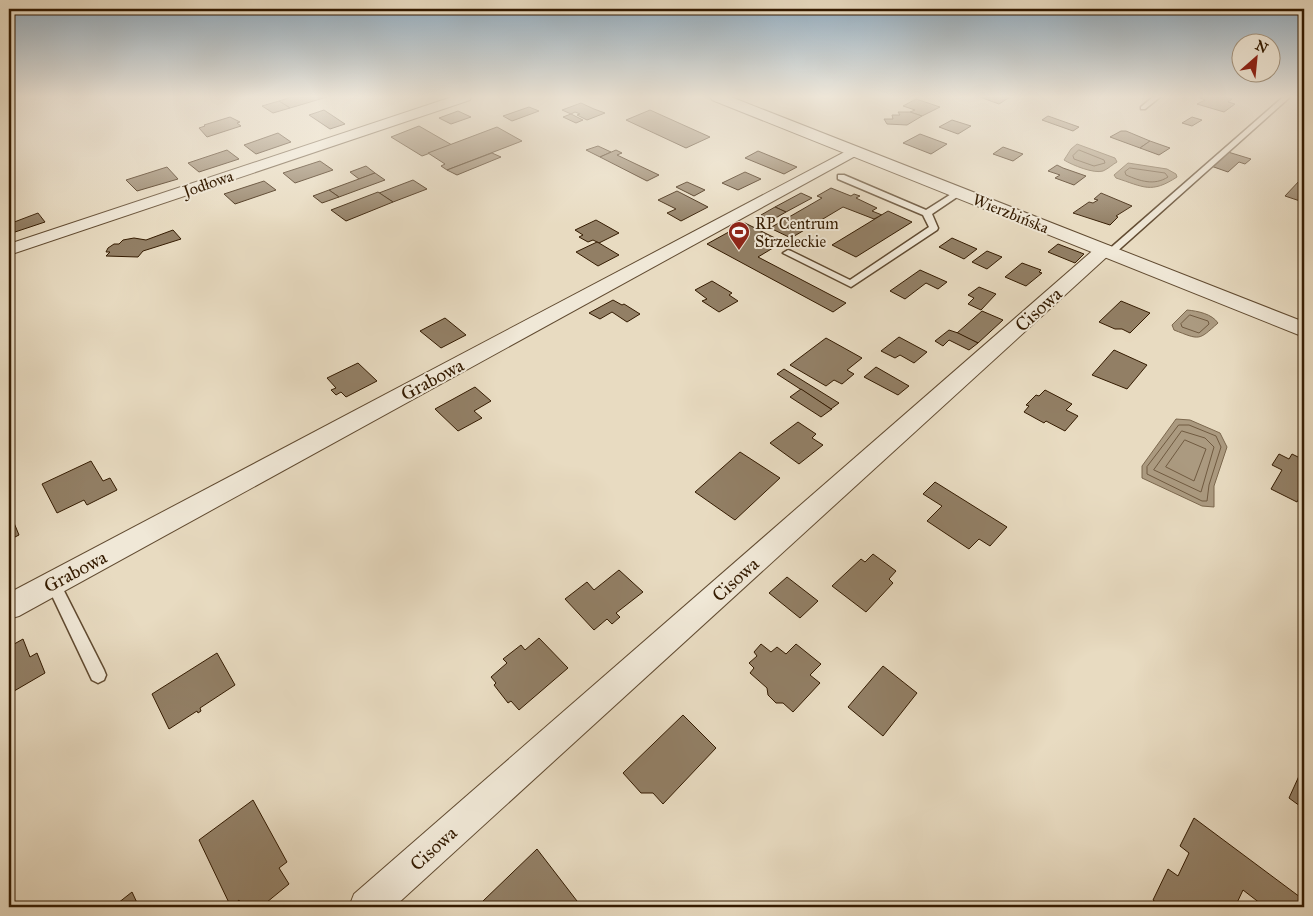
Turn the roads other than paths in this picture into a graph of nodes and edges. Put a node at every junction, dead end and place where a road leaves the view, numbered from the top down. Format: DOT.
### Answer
graph roads {
  1 [pos="337,140"];
  2 [pos="825,140"];
  3 [pos="1237,140"];
  4 [pos="854,151"];
  5 [pos="841,177"];
  6 [pos="959,193"];
  7 [pos="927,213"];
  8 [pos="9,250"];
  9 [pos="1107,252"];
  10 [pos="788,253"];
  11 [pos="1304,330"];
  12 [pos="53,583"];
  13 [pos="9,607"];
  14 [pos="98,675"];
  15 [pos="366,907"];
  1 -- 8 [label="street, Jodłowa"];
  2 -- 4 [label="street, Wierzbińska"];
  3 -- 9 [label="lane"];
  4 -- 6 [label="street, Wierzbińska"];
  4 -- 12 [label="street, Grabowa"];
  5 -- 7 [label="lane"];
  6 -- 7 [label="lane"];
  6 -- 9 [label="street, Wierzbińska"];
  7 -- 10 [label="lane"];
  9 -- 11 [label="street, Wierzbińska"];
  9 -- 15 [label="street, Cisowa"];
  12 -- 13 [label="street, Grabowa"];
  12 -- 14 [label="lane"];
}
